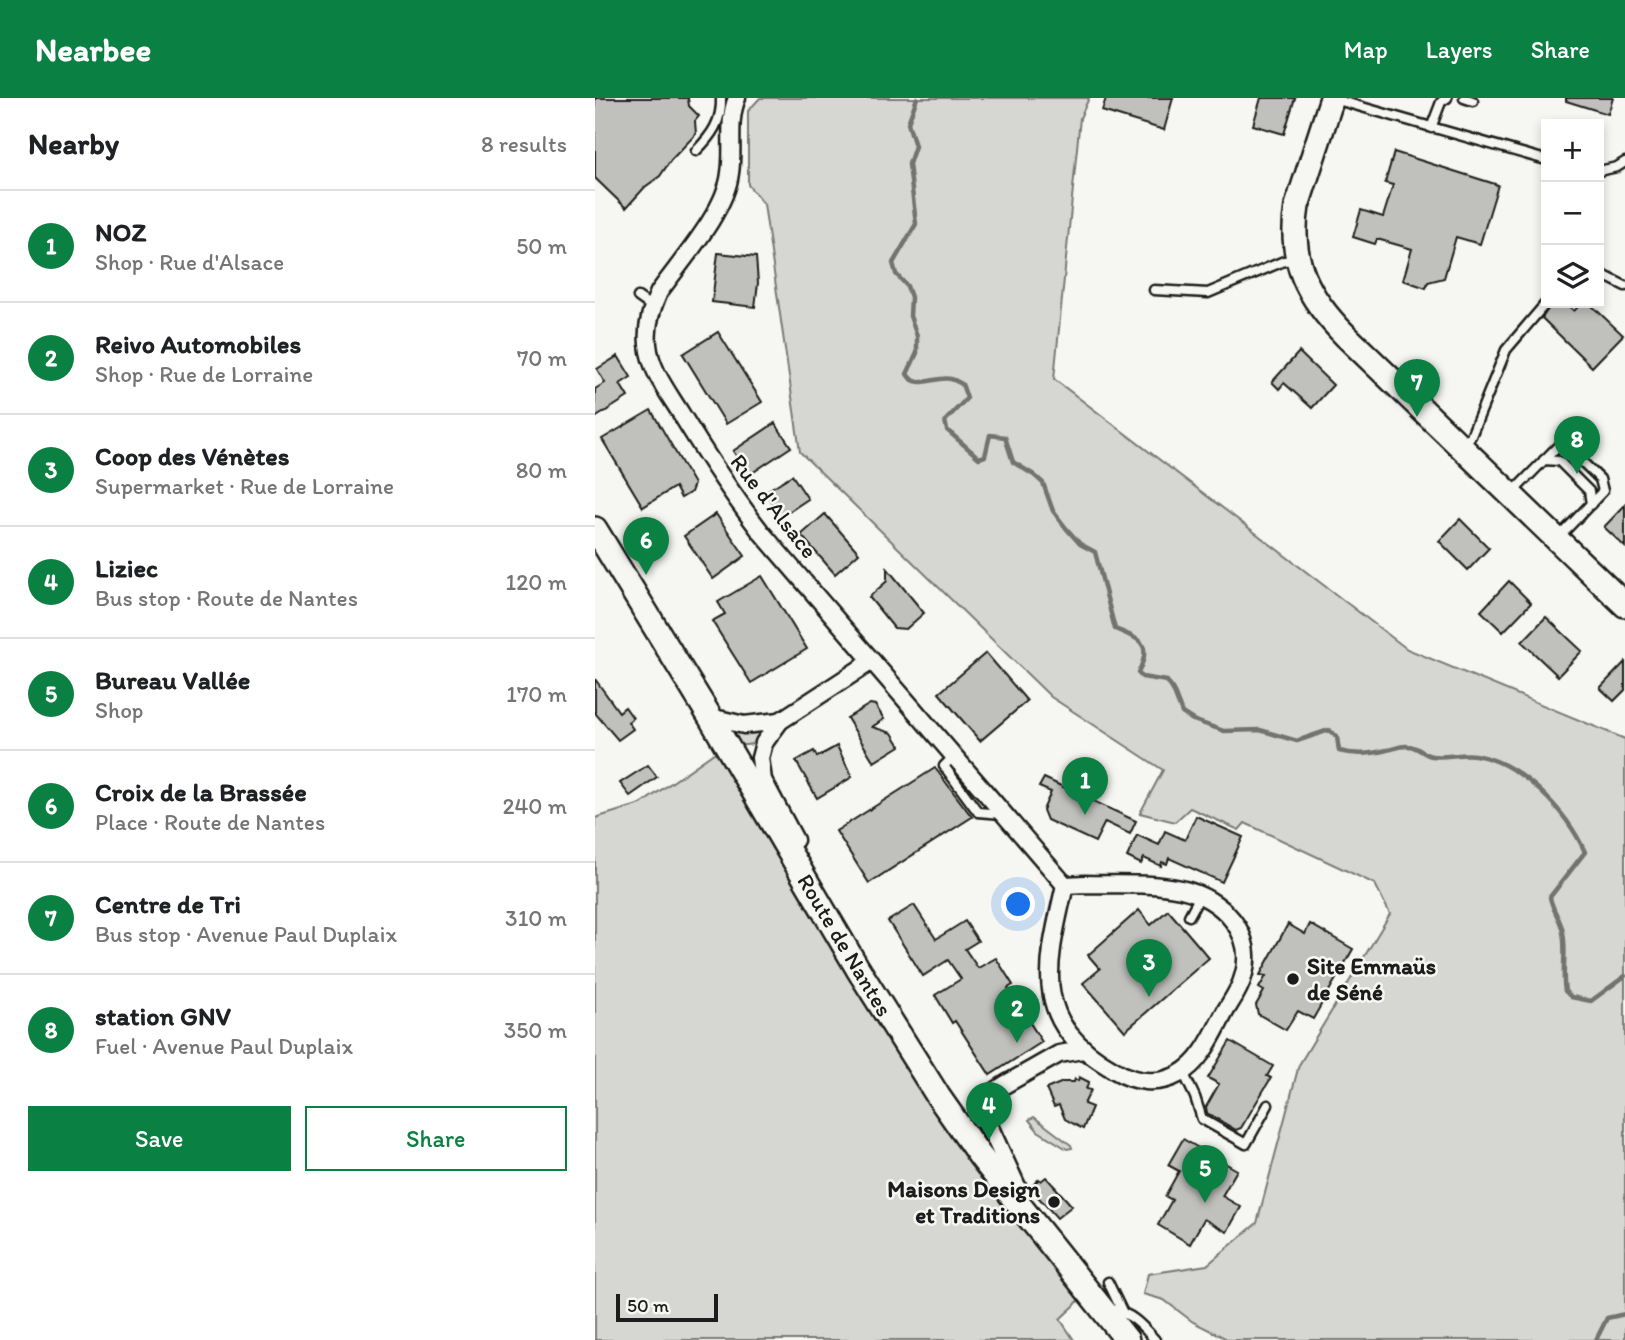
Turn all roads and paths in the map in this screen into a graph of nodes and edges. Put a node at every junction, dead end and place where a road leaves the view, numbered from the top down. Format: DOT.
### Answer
graph roads {
  1 [pos="721,98"];
  2 [pos="737,98"];
  3 [pos="1332,98"];
  4 [pos="1447,98"];
  5 [pos="1464,98"];
  6 [pos="1473,100"];
  7 [pos="726,116"];
  8 [pos="1431,128"];
  9 [pos="697,150"];
  10 [pos="1541,159"];
  11 [pos="1625,162"];
  12 [pos="1604,170"];
  13 [pos="1297,259"];
  14 [pos="1604,276"];
  15 [pos="1625,286"];
  16 [pos="1154,289"];
  17 [pos="638,297"];
  18 [pos="652,307"];
  19 [pos="1542,308"];
  20 [pos="1462,447"];
  21 [pos="1544,460"];
  22 [pos="1511,494"];
  23 [pos="1591,504"];
  24 [pos="595,529"];
  25 [pos="1557,539"];
  26 [pos="1625,605"];
  27 [pos="872,661"];
  28 [pos="710,717"];
  29 [pos="780,721"];
  30 [pos="764,743"];
  31 [pos="728,748"];
  32 [pos="1065,885"];
  33 [pos="1200,896"];
  34 [pos="1189,916"];
  35 [pos="832,925"];
  36 [pos="1083,1050"];
  37 [pos="1183,1072"];
  38 [pos="1268,1105"];
  39 [pos="1047,1240"];
  40 [pos="1108,1282"];
  41 [pos="1112,1310"];
  42 [pos="1127,1340"];
  43 [pos="1155,1340"];
  1 -- 7 [label="lane"];
  2 -- 7 [label="street, Rue d'Alsace"];
  3 -- 8 [label="lane"];
  3 -- 13 [label="main road"];
  4 -- 8 [label="lane"];
  5 -- 6 [label="lane"];
  7 -- 9 [label="lane"];
  7 -- 18 [label="street, Rue d'Alsace"];
  8 -- 10 [label="lane"];
  11 -- 12 [label="lane"];
  13 -- 16 [label="lane"];
  13 -- 20 [label="main road"];
  14 -- 15 [label="lane"];
  17 -- 18 [label="lane"];
  18 -- 27 [label="street, Rue d'Alsace"];
  19 -- 20 [label="lane"];
  20 -- 22 [label="main road"];
  21 -- 22 [label="lane"];
  21 -- 23 [label="lane"];
  21 -- 23 [label="lane"];
  22 -- 25 [label="main road"];
  23 -- 25 [label="lane"];
  24 -- 28 [label="main road, Route de Nantes"];
  25 -- 26 [label="main road"];
  27 -- 29 [label="street"];
  27 -- 32 [label="street, Rue d'Alsace"];
  28 -- 29 [label="street"];
  28 -- 31 [label="main road, Route de Nantes"];
  29 -- 30 [label="street"];
  30 -- 31 [label="street"];
  30 -- 35 [label="street"];
  31 -- 35 [label="main road, Route de Nantes"];
  32 -- 33 [label="street"];
  32 -- 36 [label="street"];
  33 -- 34 [label="lane"];
  33 -- 37 [label="street"];
  35 -- 39 [label="main road, Route de Nantes"];
  36 -- 37 [label="street"];
  36 -- 39 [label="street"];
  37 -- 38 [label="lane"];
  39 -- 41 [label="main road, Route de Nantes"];
  40 -- 41 [label="lane"];
  41 -- 42 [label="main road, Route de Nantes"];
  41 -- 43 [label="lane"];
}
